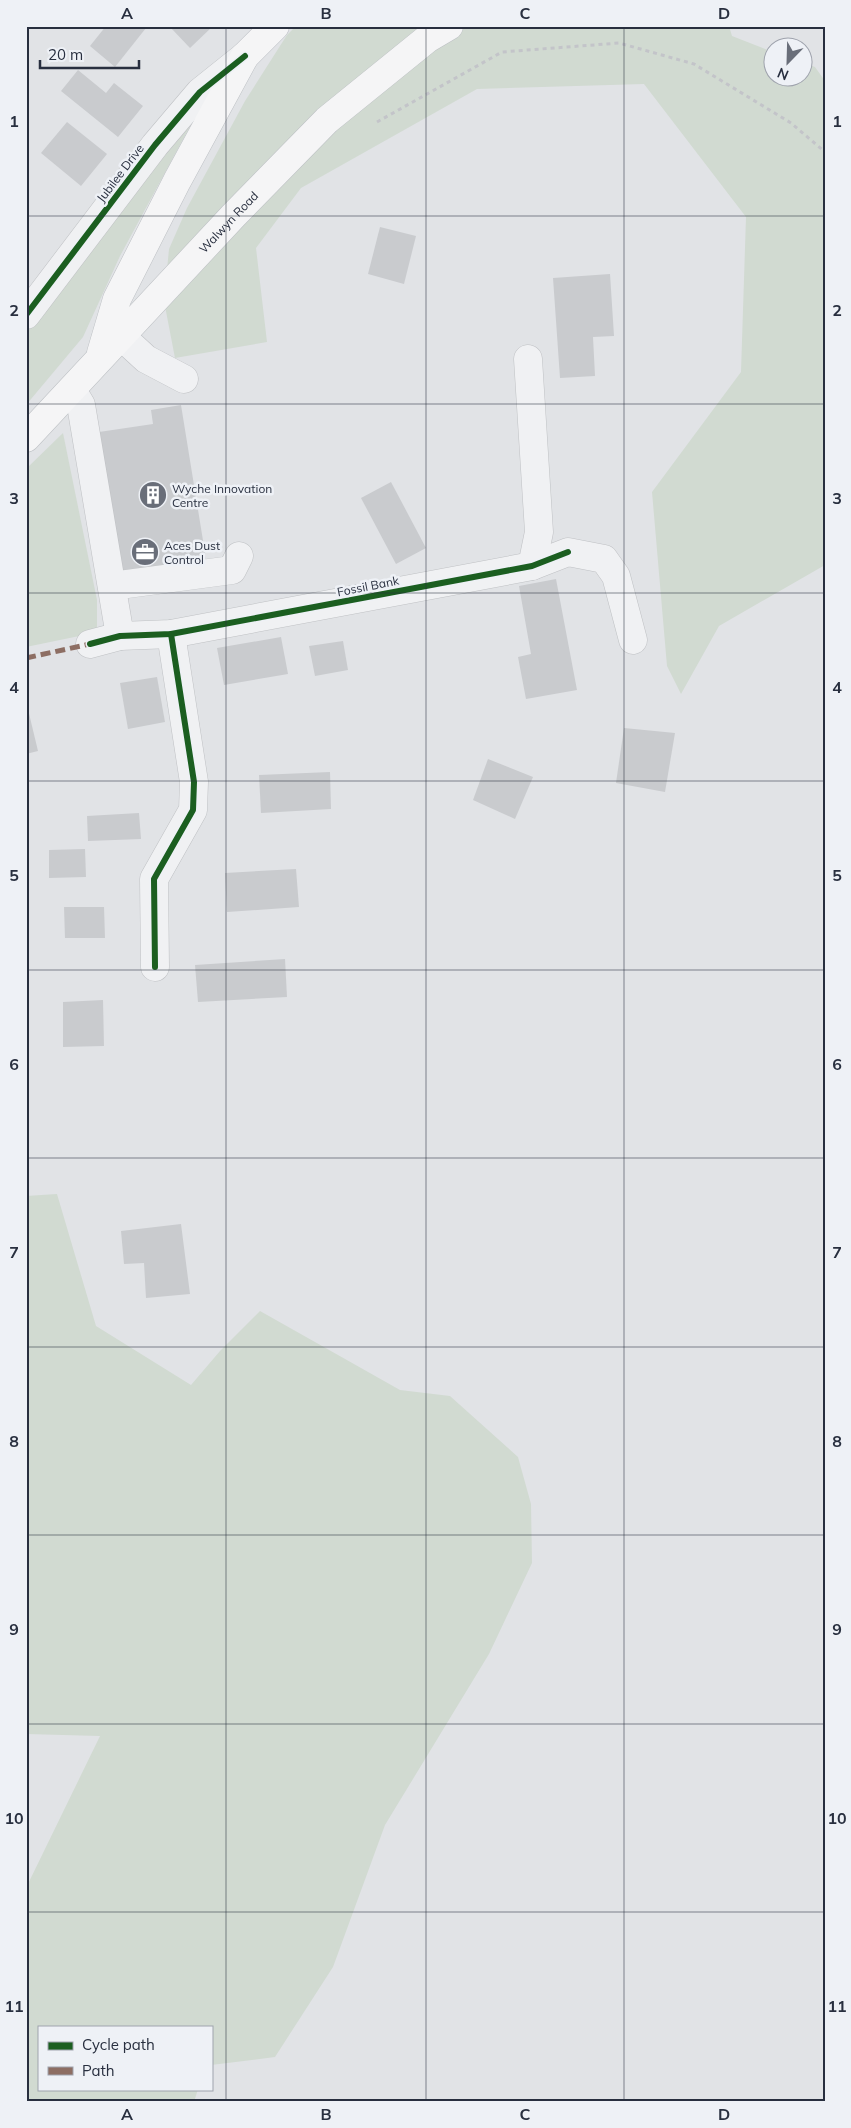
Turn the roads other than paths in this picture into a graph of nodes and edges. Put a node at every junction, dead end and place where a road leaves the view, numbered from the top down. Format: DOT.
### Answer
graph roads {
  1 [pos="275,26"];
  2 [pos="449,26"];
  3 [pos="245,56"];
  4 [pos="26,315"];
  5 [pos="121,336"];
  6 [pos="99,359"];
  7 [pos="528,359"];
  8 [pos="184,380"];
  9 [pos="72,390"];
  10 [pos="26,438"];
  11 [pos="239,556"];
  12 [pos="532,566"];
  13 [pos="112,586"];
  14 [pos="171,634"];
  15 [pos="120,636"];
  16 [pos="633,640"];
  17 [pos="90,644"];
  18 [pos="155,967"];
  1 -- 3 [label="main road, Jubilee Drive"];
  2 -- 5 [label="main road, Walwyn Road"];
  3 -- 4 [label="street, Jubilee Drive"];
  3 -- 6 [label="main road, Jubilee Drive"];
  5 -- 6 [label="main road, Walwyn Road"];
  5 -- 8 [label="street"];
  6 -- 9 [label="main road, Walwyn Road"];
  7 -- 12 [label="street"];
  9 -- 10 [label="main road, Walwyn Road"];
  9 -- 13 [label="street"];
  11 -- 13 [label="street"];
  12 -- 14 [label="street, Fossil Bank"];
  12 -- 16 [label="street, Fossil Bank"];
  13 -- 15 [label="street"];
  14 -- 15 [label="street, Fossil Bank"];
  14 -- 18 [label="street"];
  15 -- 17 [label="street, Fossil Bank"];
}
